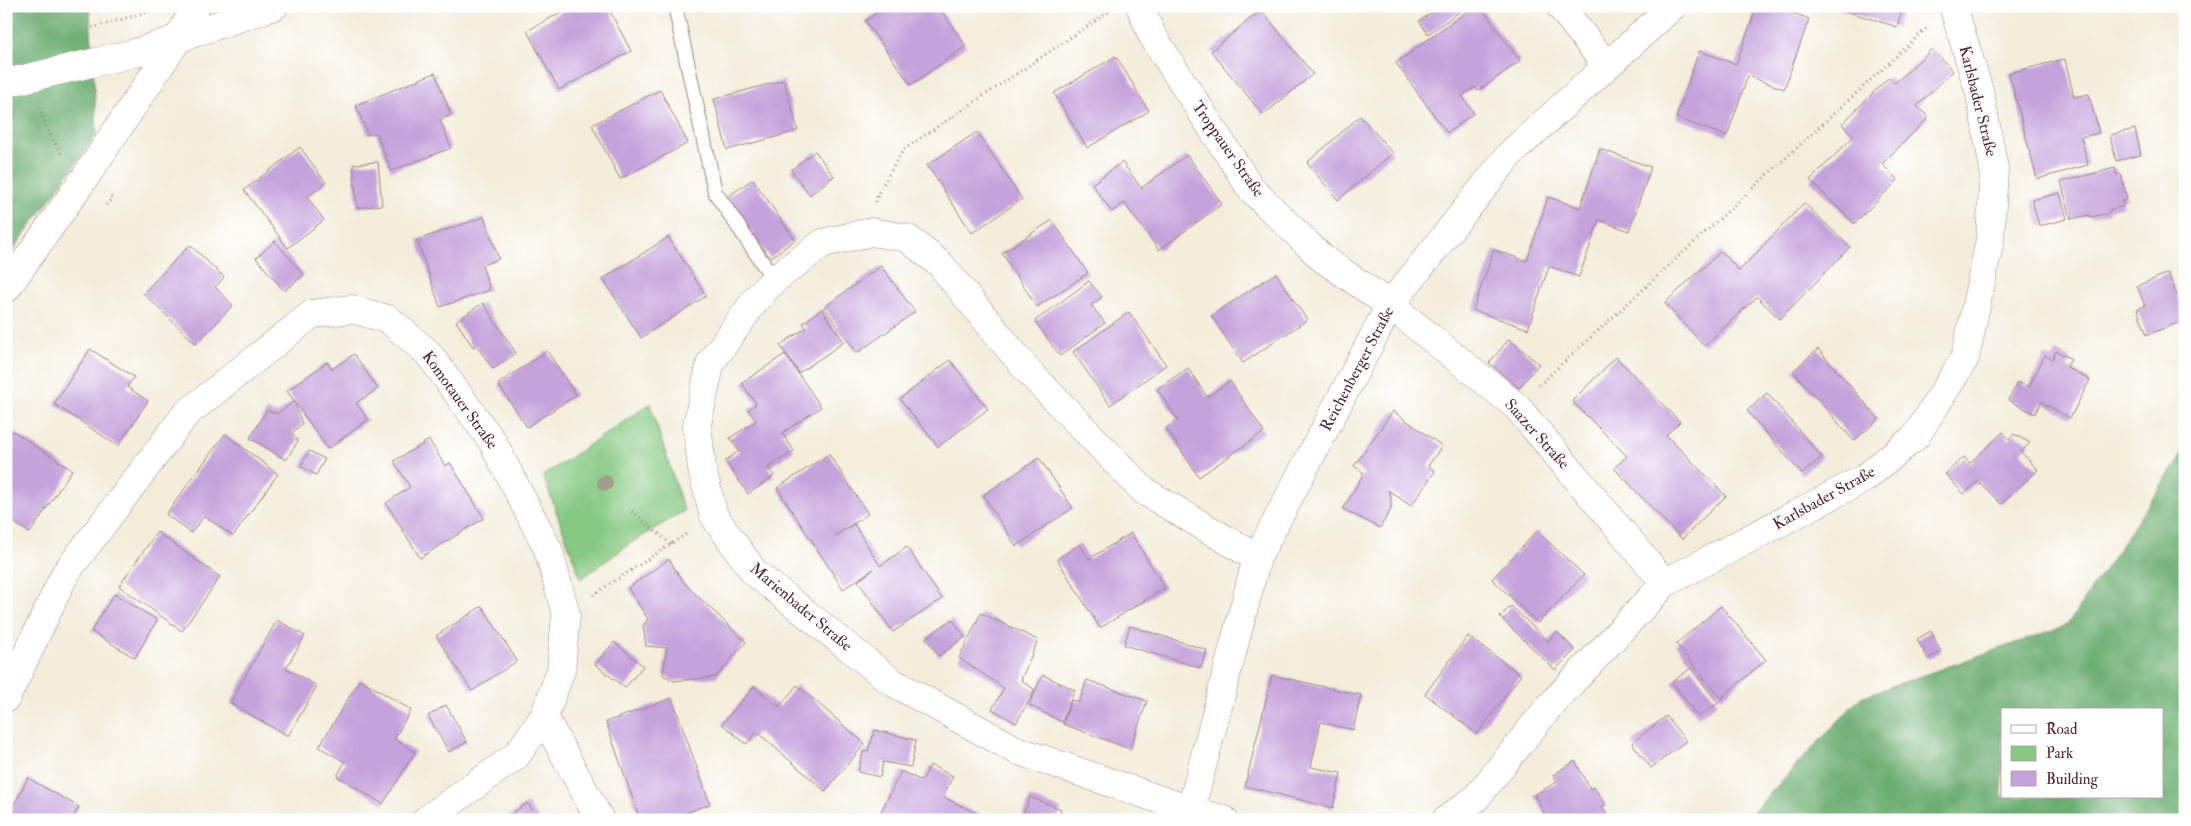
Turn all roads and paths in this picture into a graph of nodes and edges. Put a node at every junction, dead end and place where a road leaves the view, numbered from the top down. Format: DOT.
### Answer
graph roads {
  1 [pos="166,6"];
  2 [pos="196,6"];
  3 [pos="274,6"];
  4 [pos="675,6"];
  5 [pos="1117,6"];
  6 [pos="1140,6"];
  7 [pos="1560,6"];
  8 [pos="1673,6"];
  9 [pos="1953,6"];
  10 [pos="1930,26"];
  11 [pos="84,31"];
  12 [pos="178,39"];
  13 [pos="1606,65"];
  14 [pos="6,83"];
  15 [pos="871,232"];
  16 [pos="774,280"];
  17 [pos="6,288"];
  18 [pos="1390,305"];
  19 [pos="1516,406"];
  20 [pos="632,510"];
  21 [pos="714,516"];
  22 [pos="671,544"];
  23 [pos="1257,558"];
  24 [pos="1665,583"];
  25 [pos="566,614"];
  26 [pos="6,698"];
  27 [pos="544,717"];
  28 [pos="1189,815"];
  29 [pos="426,820"];
  30 [pos="600,820"];
  31 [pos="1224,820"];
  32 [pos="1446,820"];
  1 -- 11 [label="path"];
  2 -- 12 [label="street"];
  3 -- 12 [label="street"];
  4 -- 16 [label="lane"];
  5 -- 15 [label="path"];
  6 -- 18 [label="street, Troppauer Straße"];
  7 -- 13 [label="street"];
  8 -- 13 [label="street, Reichenberger Straße"];
  9 -- 24 [label="street, Karlsbader Straße"];
  10 -- 19 [label="path"];
  12 -- 14 [label="street"];
  12 -- 17 [label="street"];
  13 -- 18 [label="street, Reichenberger Straße"];
  15 -- 16 [label="street, Marienbader Straße"];
  15 -- 23 [label="street, Marienbader Straße"];
  16 -- 21 [label="street, Marienbader Straße"];
  18 -- 19 [label="street, Saazer Straße"];
  18 -- 23 [label="street, Reichenberger Straße"];
  19 -- 24 [label="street, Saazer Straße"];
  20 -- 22 [label="path"];
  21 -- 22 [label="path"];
  21 -- 28 [label="street, Marienbader Straße"];
  22 -- 25 [label="path"];
  23 -- 28 [label="street, Reichenberger Straße"];
  24 -- 32 [label="street, Karlsbader Straße"];
  25 -- 26 [label="street, Komotauer Straße"];
  25 -- 27 [label="street, Komotauer Straße"];
  27 -- 29 [label="street, Komotauer Straße"];
  27 -- 30 [label="street"];
  28 -- 31 [label="street"];
}
